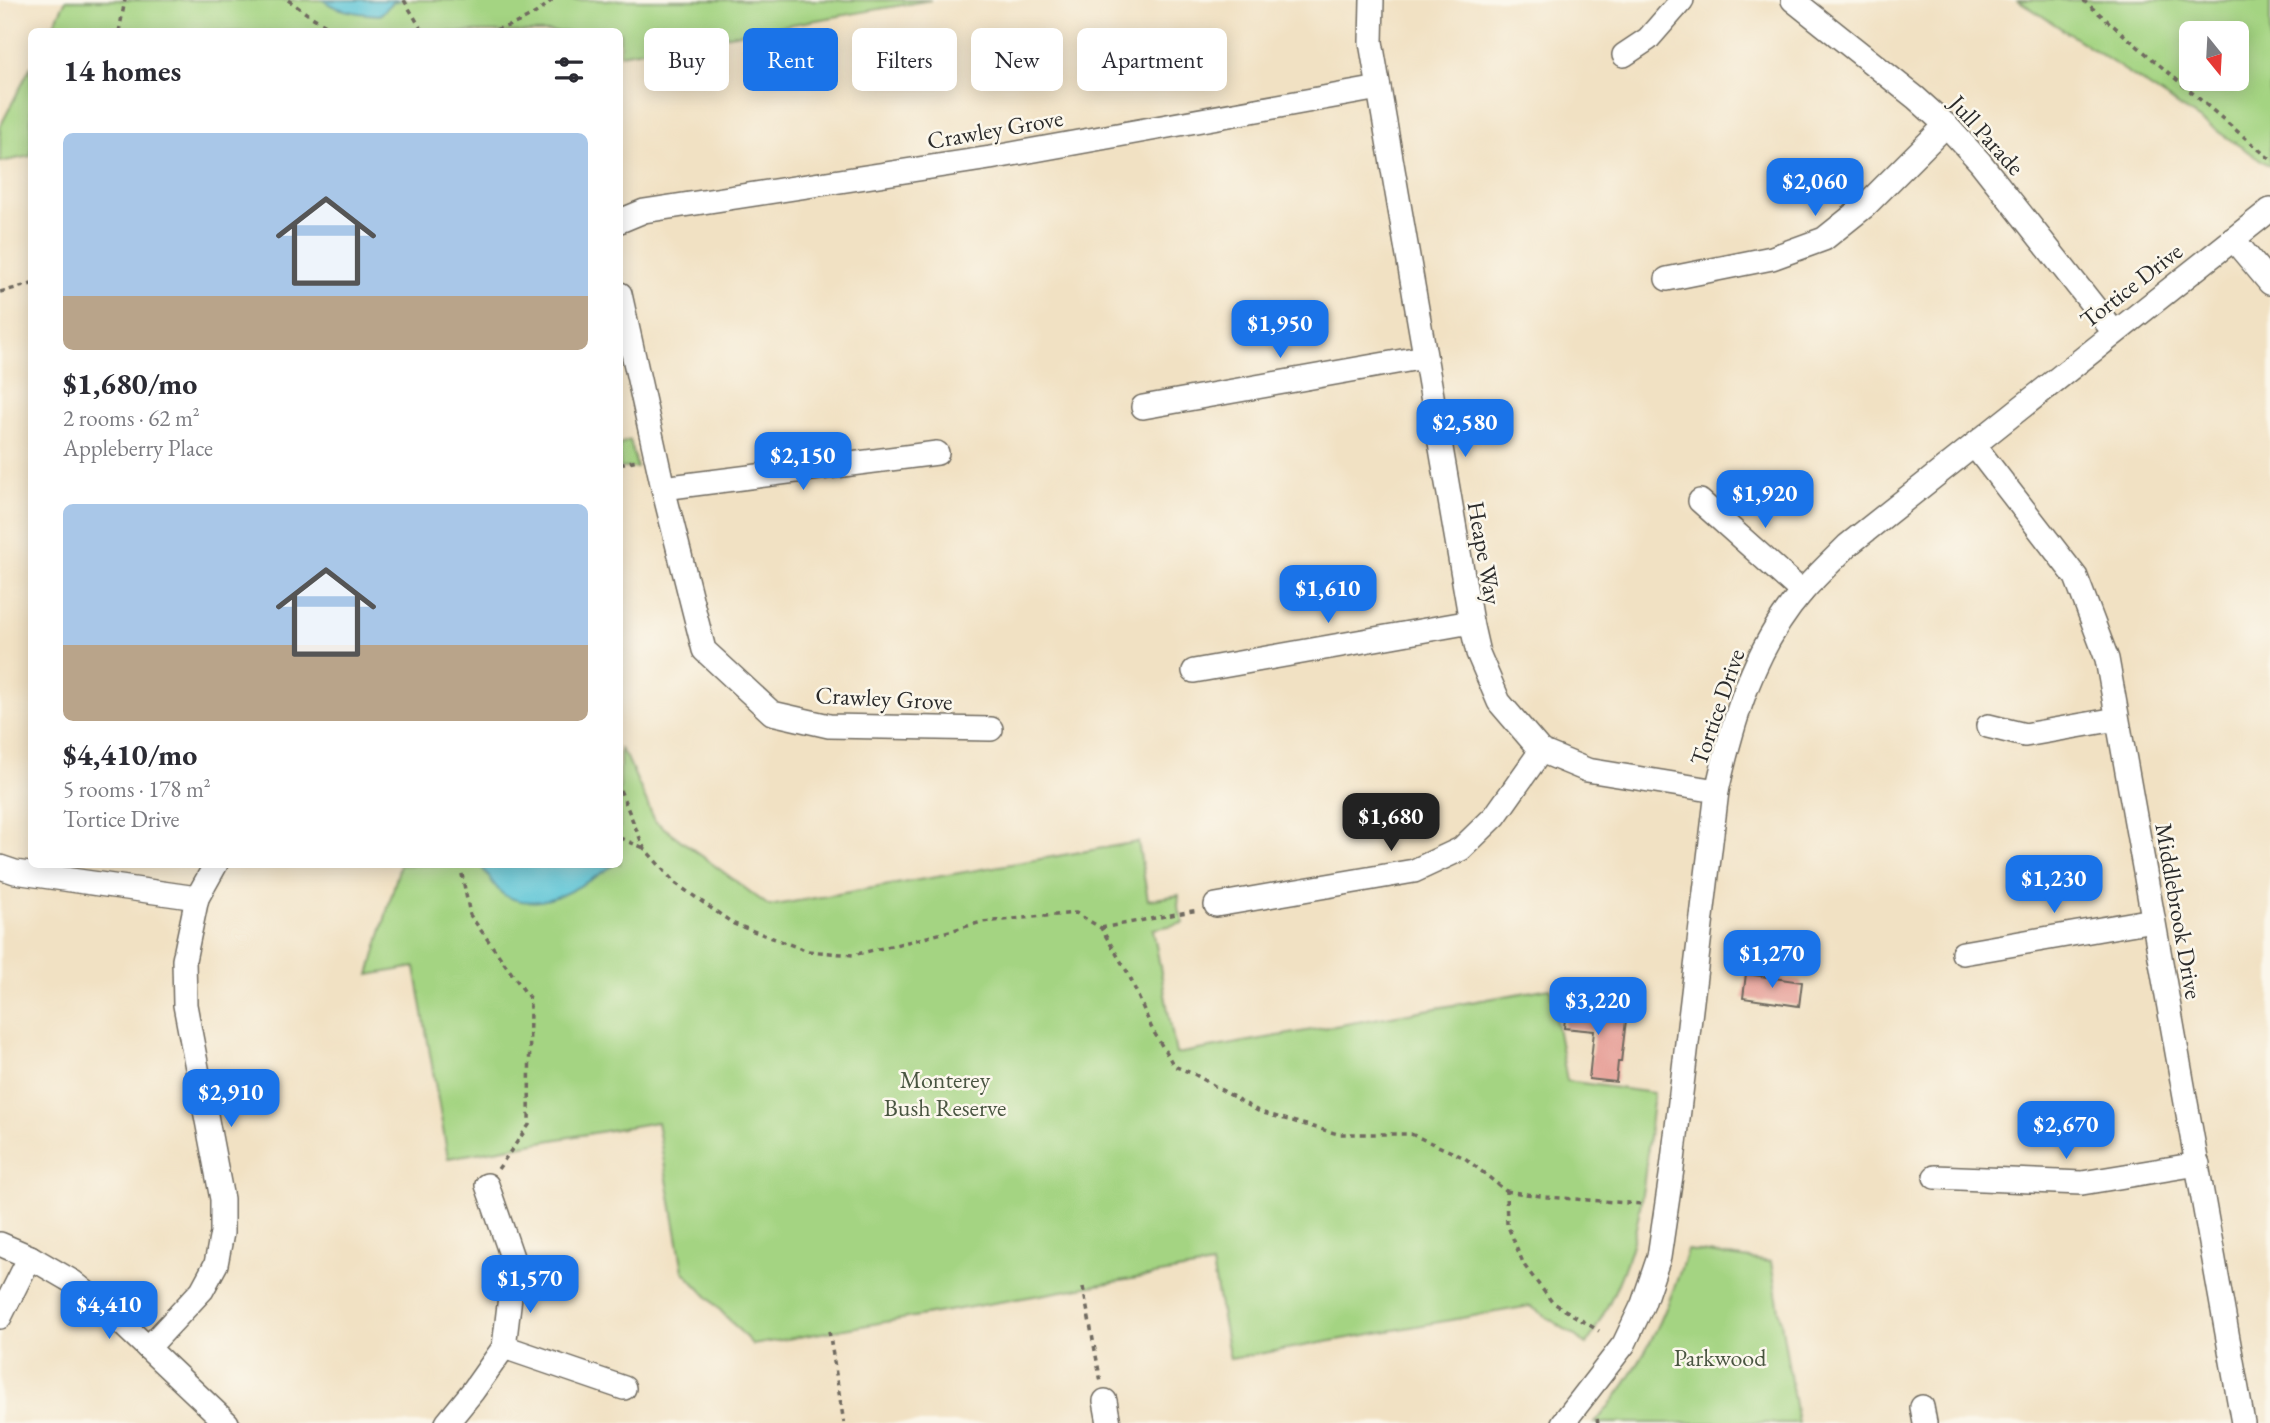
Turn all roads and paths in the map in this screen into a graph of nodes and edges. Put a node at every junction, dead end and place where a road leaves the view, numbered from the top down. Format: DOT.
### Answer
graph roads {
  1 [pos="125,0"];
  2 [pos="288,0"];
  3 [pos="552,0"];
  4 [pos="1372,0"];
  5 [pos="1682,0"];
  6 [pos="1793,0"];
  7 [pos="2082,0"];
  8 [pos="405,2"];
  9 [pos="120,28"];
  10 [pos="331,28"];
  11 [pos="421,28"];
  12 [pos="505,28"];
  13 [pos="1624,55"];
  14 [pos="1379,88"];
  15 [pos="1946,125"];
  16 [pos="2270,159"];
  17 [pos="2270,210"];
  18 [pos="623,220"];
  19 [pos="2233,239"];
  20 [pos="1667,279"];
  21 [pos="2270,283"];
  22 [pos="28,285"];
  23 [pos="0,292"];
  24 [pos="623,308"];
  25 [pos="2115,332"];
  26 [pos="1425,357"];
  27 [pos="1143,407"];
  28 [pos="1975,445"];
  29 [pos="937,453"];
  30 [pos="663,488"];
  31 [pos="1699,501"];
  32 [pos="1802,592"];
  33 [pos="1471,622"];
  34 [pos="1194,671"];
  35 [pos="2117,719"];
  36 [pos="1988,726"];
  37 [pos="990,729"];
  38 [pos="1541,751"];
  39 [pos="1717,791"];
  40 [pos="623,797"];
  41 [pos="623,839"];
  42 [pos="644,848"];
  43 [pos="0,867"];
  44 [pos="214,868"];
  45 [pos="461,868"];
  46 [pos="197,898"];
  47 [pos="1216,905"];
  48 [pos="2153,920"];
  49 [pos="1101,928"];
  50 [pos="1963,953"];
  51 [pos="2198,1164"];
  52 [pos="1935,1177"];
  53 [pos="486,1185"];
  54 [pos="1506,1191"];
  55 [pos="1642,1204"];
  56 [pos="0,1244"];
  57 [pos="30,1257"];
  58 [pos="1083,1287"];
  59 [pos="0,1317"];
  60 [pos="829,1331"];
  61 [pos="1599,1331"];
  62 [pos="504,1347"];
  63 [pos="148,1348"];
  64 [pos="624,1388"];
  65 [pos="1107,1412"];
  66 [pos="227,1423"];
  67 [pos="447,1423"];
  68 [pos="844,1423"];
  69 [pos="1563,1423"];
  70 [pos="2244,1423"];
  1 -- 9 [label="path"];
  2 -- 10 [label="path"];
  3 -- 12 [label="path"];
  4 -- 14 [label="street, Heape Way"];
  5 -- 13 [label="street"];
  6 -- 15 [label="street, Jull Parade"];
  7 -- 16 [label="path"];
  8 -- 11 [label="path"];
  14 -- 18 [label="street, Crawley Grove"];
  14 -- 26 [label="street, Heape Way"];
  15 -- 20 [label="street"];
  15 -- 25 [label="street, Jull Parade"];
  17 -- 19 [label="street, Tortice Drive"];
  19 -- 21 [label="street"];
  19 -- 25 [label="street, Tortice Drive"];
  22 -- 23 [label="path"];
  24 -- 30 [label="street, Crawley Grove"];
  25 -- 28 [label="street, Tortice Drive"];
  26 -- 27 [label="street"];
  26 -- 33 [label="street, Heape Way"];
  28 -- 32 [label="street, Tortice Drive"];
  28 -- 35 [label="street, Middlebrook Drive"];
  29 -- 30 [label="street"];
  30 -- 37 [label="street, Crawley Grove"];
  31 -- 32 [label="street"];
  32 -- 39 [label="street, Tortice Drive"];
  33 -- 34 [label="street"];
  33 -- 38 [label="street, Heape Way"];
  35 -- 36 [label="street"];
  35 -- 48 [label="street, Middlebrook Drive"];
  38 -- 39 [label="street, Heape Way"];
  38 -- 47 [label="street"];
  39 -- 69 [label="street, Tortice Drive"];
  40 -- 42 [label="path"];
  41 -- 42 [label="path"];
  42 -- 49 [label="path"];
  43 -- 46 [label="street"];
  44 -- 46 [label="street"];
  45 -- 53 [label="path"];
  46 -- 63 [label="street"];
  47 -- 49 [label="path"];
  48 -- 50 [label="street"];
  48 -- 51 [label="street, Middlebrook Drive"];
  49 -- 54 [label="path"];
  51 -- 52 [label="street"];
  51 -- 70 [label="street, Middlebrook Drive"];
  53 -- 62 [label="street"];
  54 -- 55 [label="path"];
  54 -- 61 [label="path"];
  56 -- 57 [label="street"];
  57 -- 59 [label="street"];
  57 -- 63 [label="street"];
  58 -- 65 [label="path"];
  60 -- 68 [label="path"];
  62 -- 64 [label="street"];
  62 -- 67 [label="street"];
  63 -- 66 [label="street"];
}
